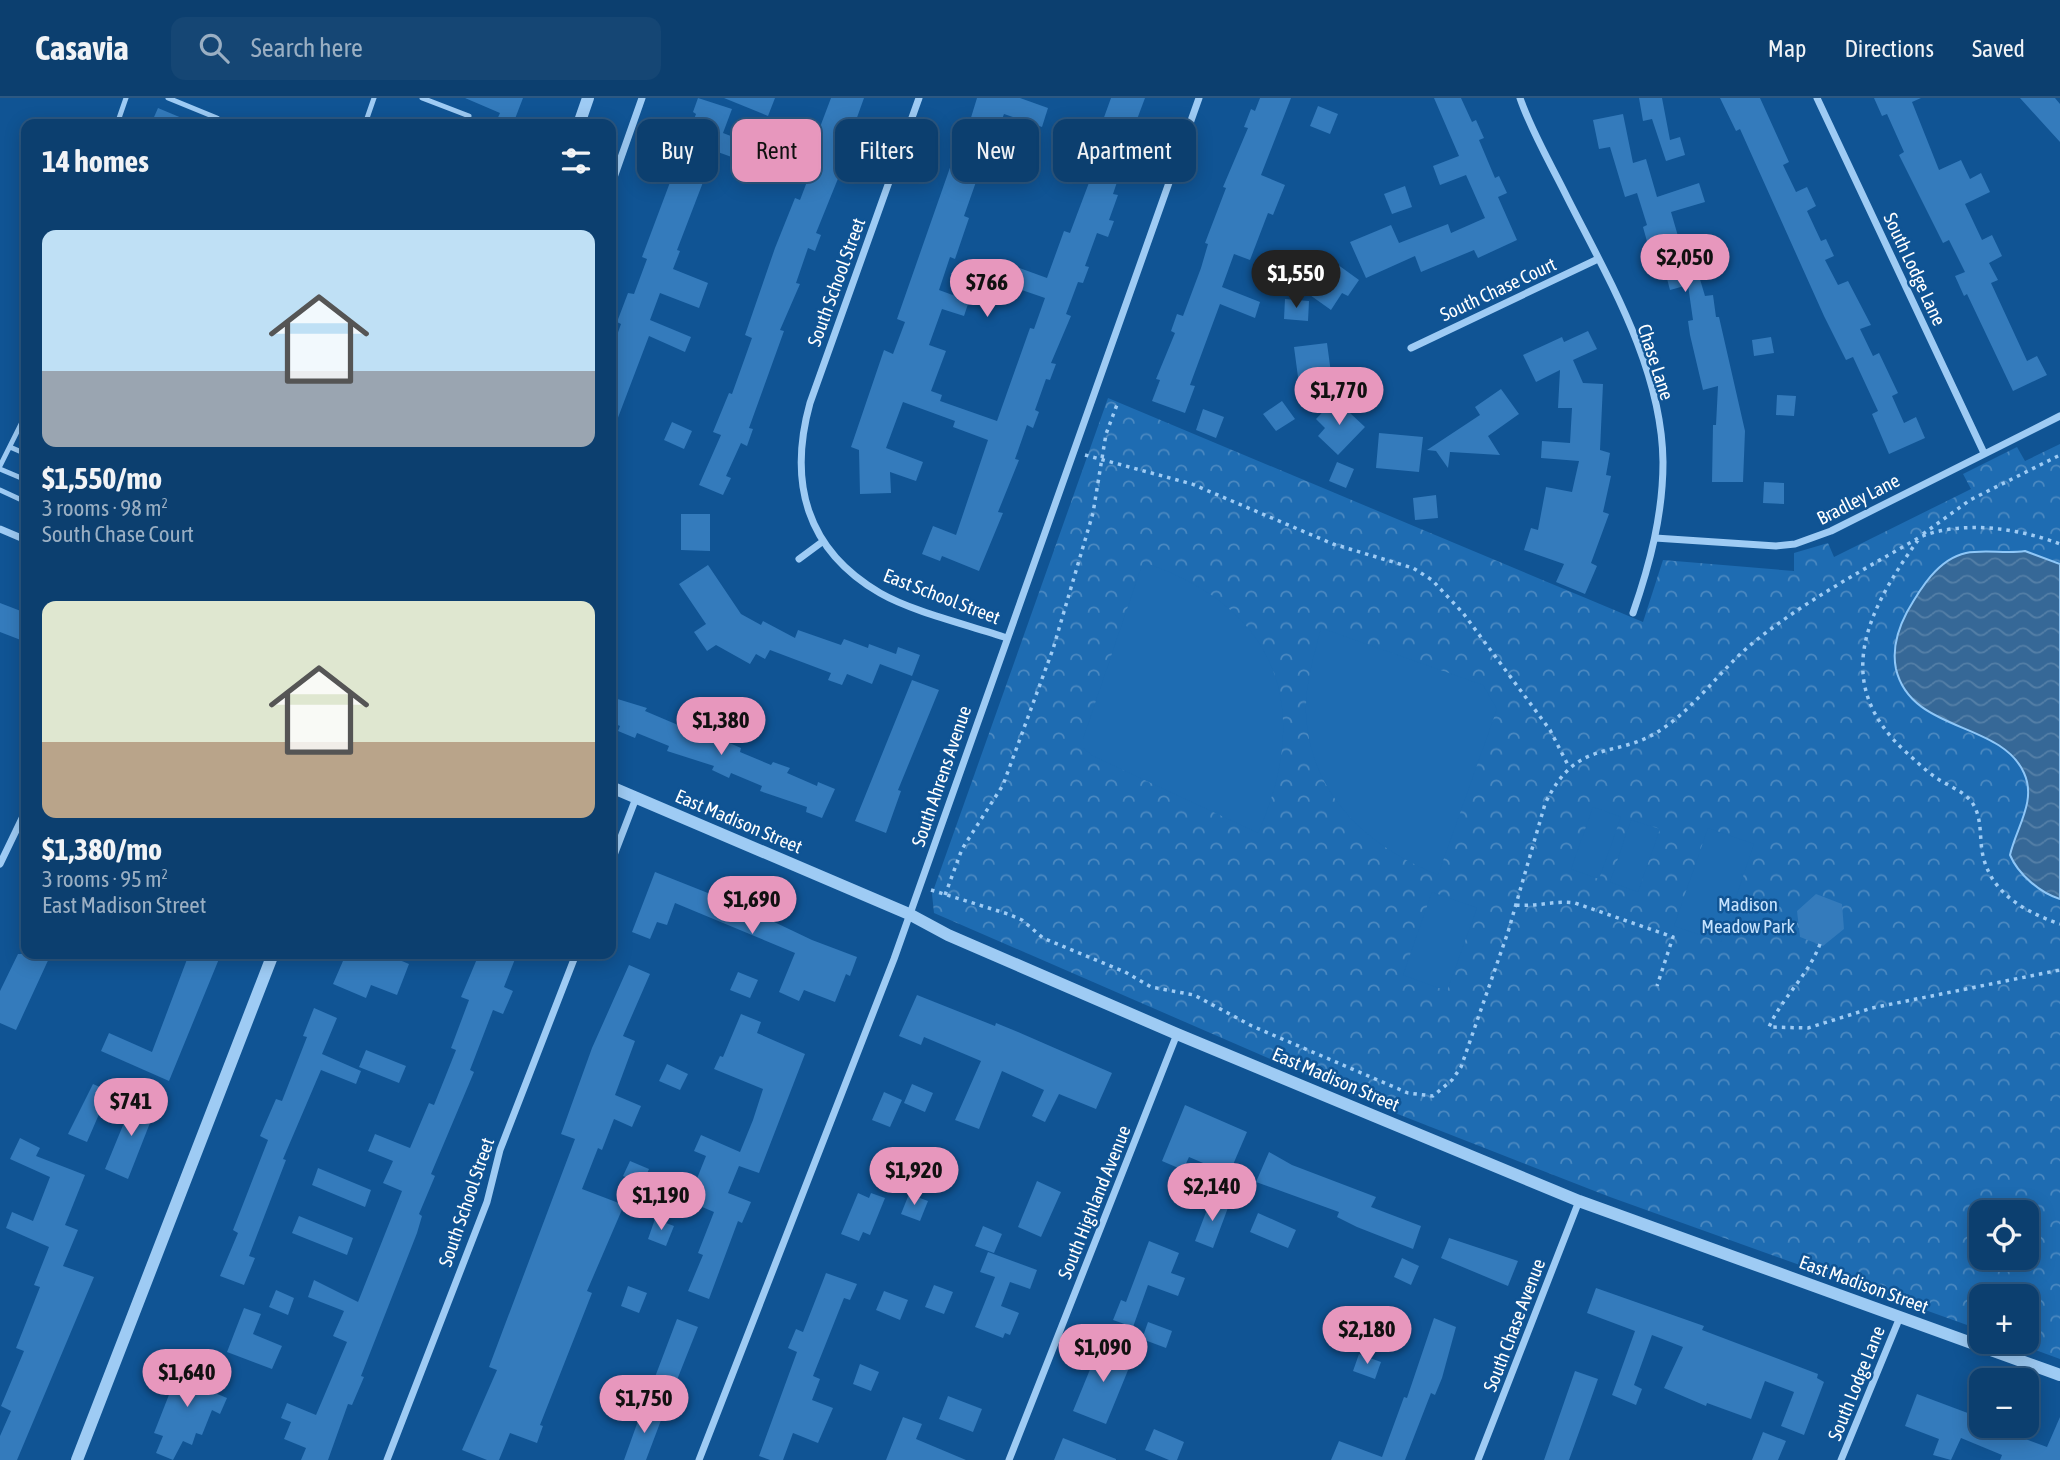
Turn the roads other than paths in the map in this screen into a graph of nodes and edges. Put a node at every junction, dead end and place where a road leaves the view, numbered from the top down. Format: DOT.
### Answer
graph roads {
  1 [pos="126,98"];
  2 [pos="169,98"];
  3 [pos="374,98"];
  4 [pos="422,98"];
  5 [pos="642,98"];
  6 [pos="919,98"];
  7 [pos="1199,98"];
  8 [pos="1520,98"];
  9 [pos="1817,98"];
  10 [pos="586,99"];
  11 [pos="119,119"];
  12 [pos="219,119"];
  13 [pos="367,119"];
  14 [pos="468,119"];
  15 [pos="580,119"];
  16 [pos="616,173"];
  17 [pos="1598,259"];
  18 [pos="1411,348"];
  19 [pos="2060,416"];
  20 [pos="21,429"];
  21 [pos="10,447"];
  22 [pos="21,452"];
  23 [pos="1984,453"];
  24 [pos="0,468"];
  25 [pos="21,478"];
  26 [pos="802,480"];
  27 [pos="0,490"];
  28 [pos="21,500"];
  29 [pos="0,529"];
  30 [pos="21,538"];
  31 [pos="1655,538"];
  32 [pos="822,542"];
  33 [pos="799,559"];
  34 [pos="1633,613"];
  35 [pos="1007,638"];
  36 [pos="616,789"];
  37 [pos="636,798"];
  38 [pos="21,820"];
  39 [pos="616,850"];
  40 [pos="0,864"];
  41 [pos="909,914"];
  42 [pos="271,959"];
  43 [pos="574,959"];
  44 [pos="1177,1034"];
  45 [pos="1579,1201"];
  46 [pos="1900,1317"];
  47 [pos="2060,1375"];
  48 [pos="77,1460"];
  49 [pos="387,1460"];
  50 [pos="699,1460"];
  51 [pos="1009,1460"];
  52 [pos="1478,1460"];
  53 [pos="1841,1460"];
  1 -- 11 [label="lane"];
  2 -- 12 [label="lane"];
  3 -- 13 [label="lane"];
  4 -- 14 [label="lane"];
  5 -- 16 [label="street"];
  6 -- 26 [label="street, South School Street"];
  7 -- 35 [label="street, South Ahrens Avenue"];
  8 -- 17 [label="street, Chase Lane"];
  9 -- 23 [label="street, South Lodge Lane"];
  10 -- 15 [label="street"];
  17 -- 18 [label="street, South Chase Court"];
  17 -- 31 [label="street, Chase Lane"];
  19 -- 23 [label="street, Bradley Lane"];
  20 -- 21 [label="lane"];
  21 -- 22 [label="lane"];
  21 -- 24 [label="lane"];
  23 -- 31 [label="street, Bradley Lane"];
  24 -- 25 [label="lane"];
  26 -- 32 [label="street, East School Street"];
  27 -- 28 [label="lane"];
  29 -- 30 [label="street"];
  31 -- 34 [label="street, Chase Lane"];
  32 -- 33 [label="street"];
  32 -- 35 [label="street, East School Street"];
  35 -- 41 [label="street, South Ahrens Avenue"];
  36 -- 37 [label="street, East Madison Street"];
  37 -- 39 [label="street"];
  37 -- 41 [label="street, East Madison Street"];
  38 -- 40 [label="street"];
  41 -- 44 [label="street, East Madison Street"];
  41 -- 50 [label="street, South Ahrens Avenue"];
  42 -- 48 [label="street"];
  43 -- 49 [label="street, South School Street"];
  44 -- 45 [label="street, East Madison Street"];
  44 -- 51 [label="street, South Highland Avenue"];
  45 -- 46 [label="street, East Madison Street"];
  45 -- 52 [label="street, South Chase Avenue"];
  46 -- 47 [label="street, East Madison Street"];
  46 -- 53 [label="street, South Lodge Lane"];
}
